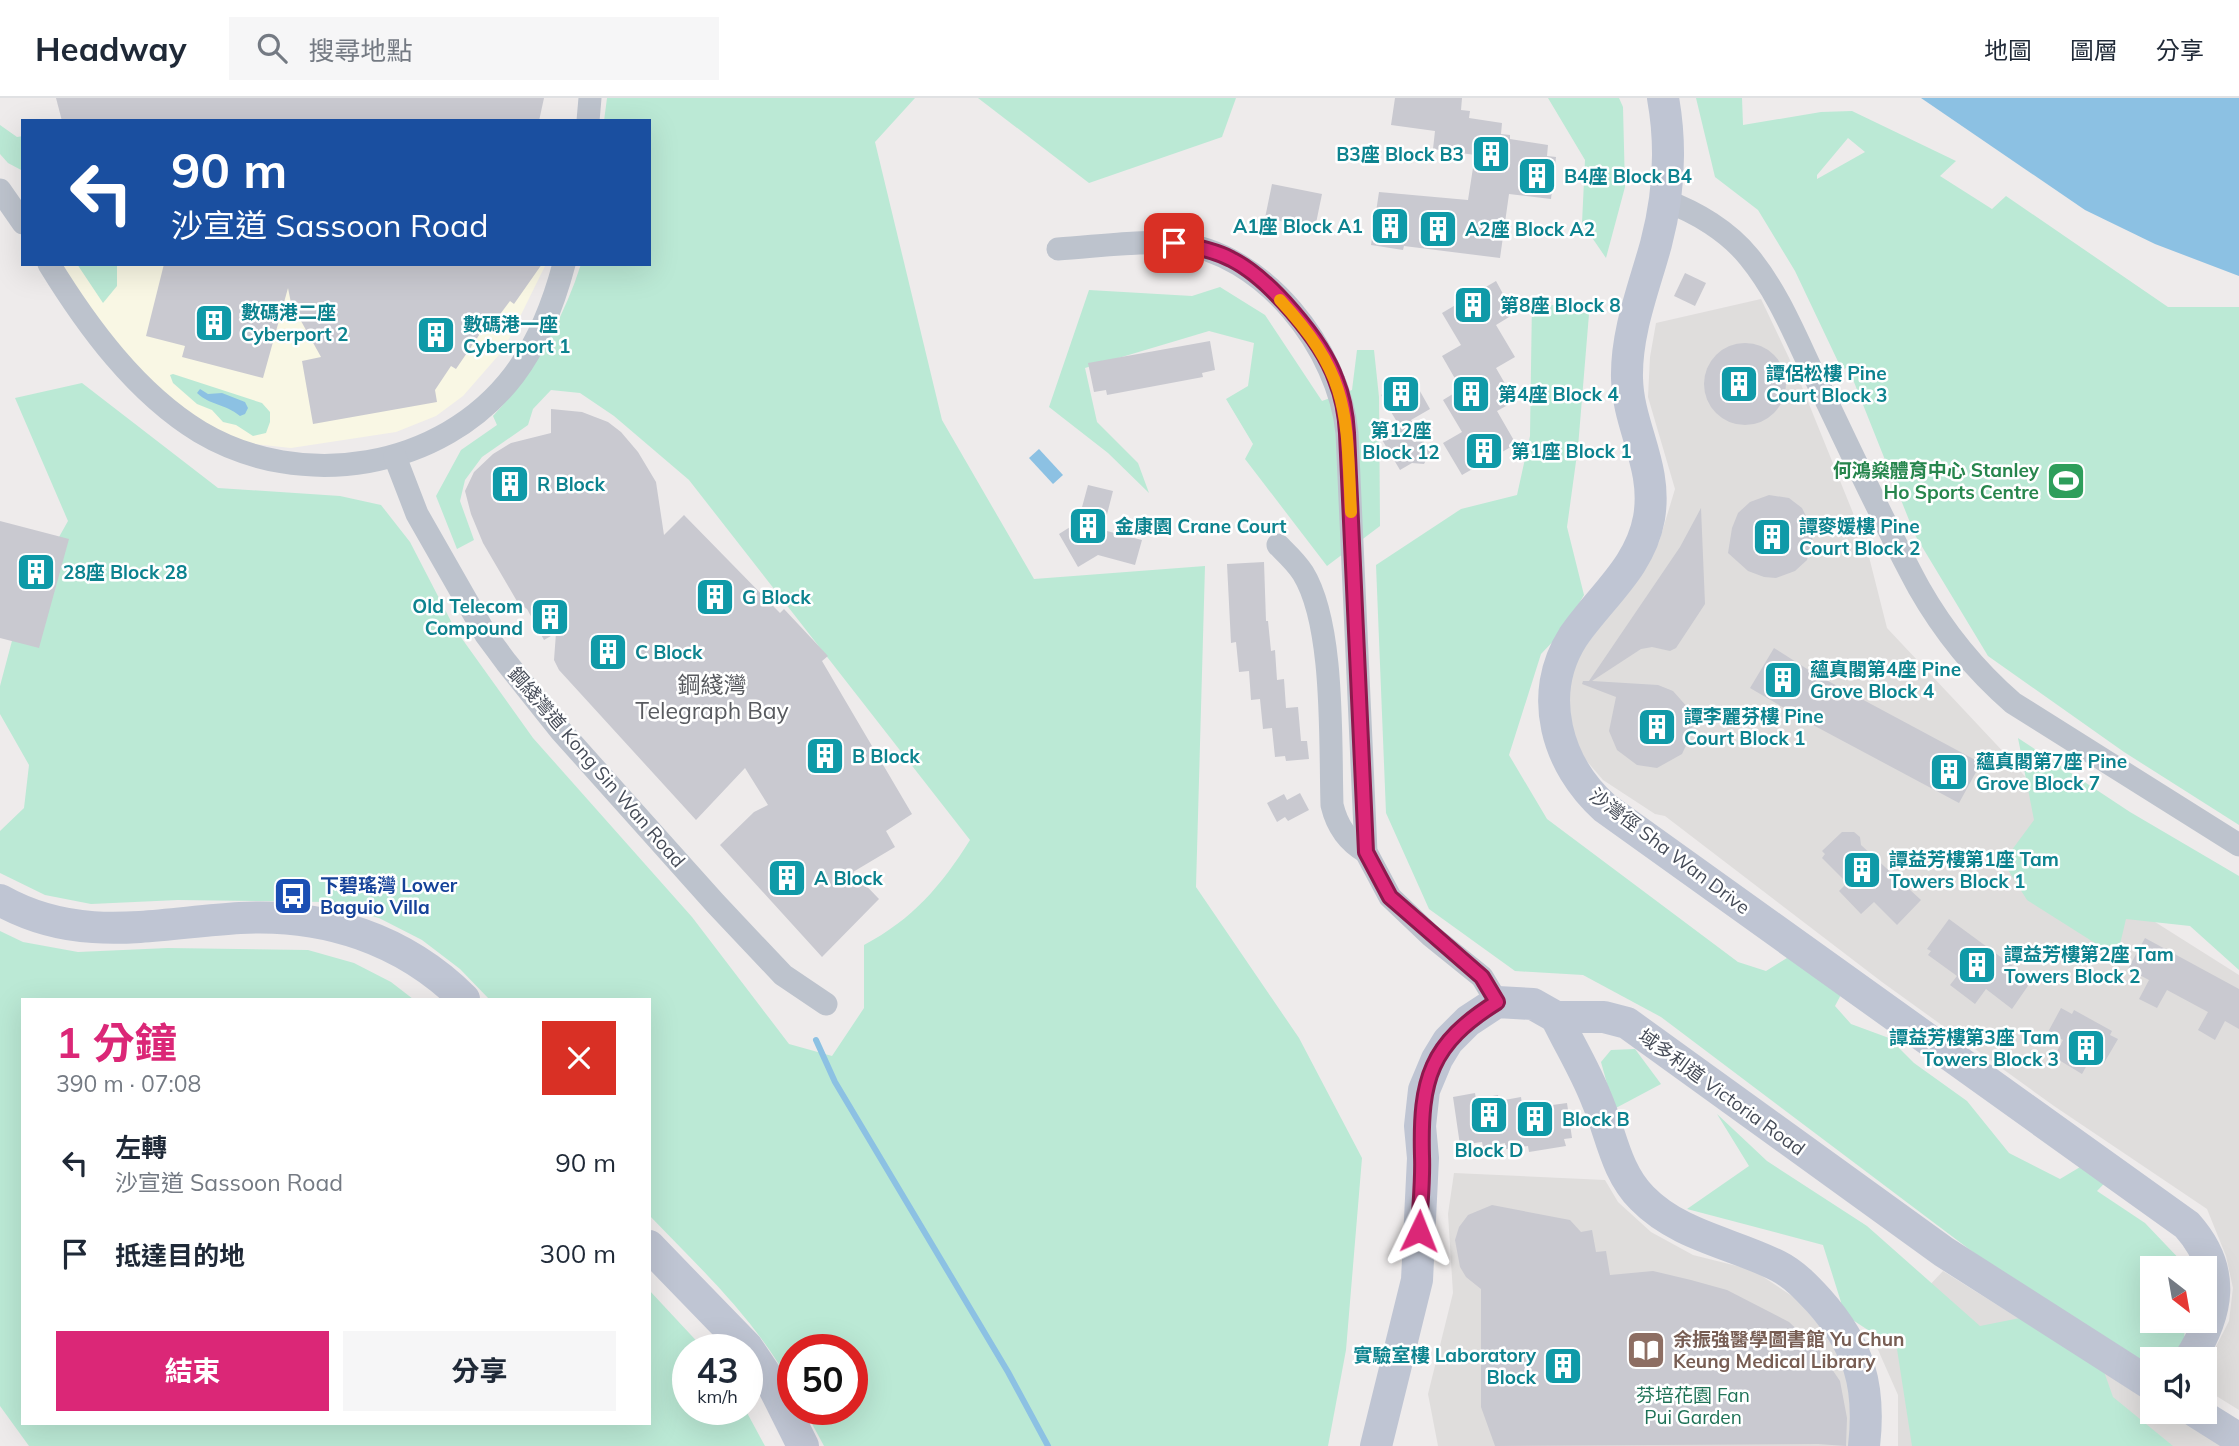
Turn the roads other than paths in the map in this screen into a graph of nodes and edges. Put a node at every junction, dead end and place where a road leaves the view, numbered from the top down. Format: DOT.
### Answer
graph roads {
  1 [pos="590,98"];
  2 [pos="1663,98"];
  3 [pos="588,119"];
  4 [pos="0,190"];
  5 [pos="1666,201"];
  6 [pos="21,220"];
  7 [pos="1058,249"];
  8 [pos="50,266"];
  9 [pos="563,266"];
  10 [pos="395,457"];
  11 [pos="1278,545"];
  12 [pos="2239,845"];
  13 [pos="1366,852"];
  14 [pos="0,900"];
  15 [pos="463,998"];
  16 [pos="1497,1002"];
  17 [pos="826,1004"];
  18 [pos="1556,1017"];
  19 [pos="651,1248"];
  20 [pos="2196,1347"];
  21 [pos="2140,1377"];
  22 [pos="2215,1424"];
  23 [pos="2239,1439"];
  24 [pos="803,1446"];
  25 [pos="1376,1446"];
  26 [pos="1864,1446"];
  1 -- 3 [label="street"];
  2 -- 5 [label="street, 沙灣徑 Sha Wan Drive"];
  4 -- 6 [label="street"];
  5 -- 12 [label="street"];
  5 -- 20 [label="street, 沙灣徑 Sha Wan Drive"];
  7 -- 13 [label="street"];
  8 -- 10 [label="street"];
  9 -- 10 [label="street"];
  10 -- 17 [label="street, 鋼綫灣道 Kong Sin Wan Road"];
  11 -- 13 [label="street"];
  13 -- 16 [label="street"];
  14 -- 15 [label="street"];
  16 -- 18 [label="street, 域多利道 Victoria Road"];
  16 -- 25 [label="street"];
  18 -- 21 [label="street, 域多利道 Victoria Road"];
  18 -- 26 [label="street"];
  19 -- 24 [label="street"];
  22 -- 23 [label="street"];
}
